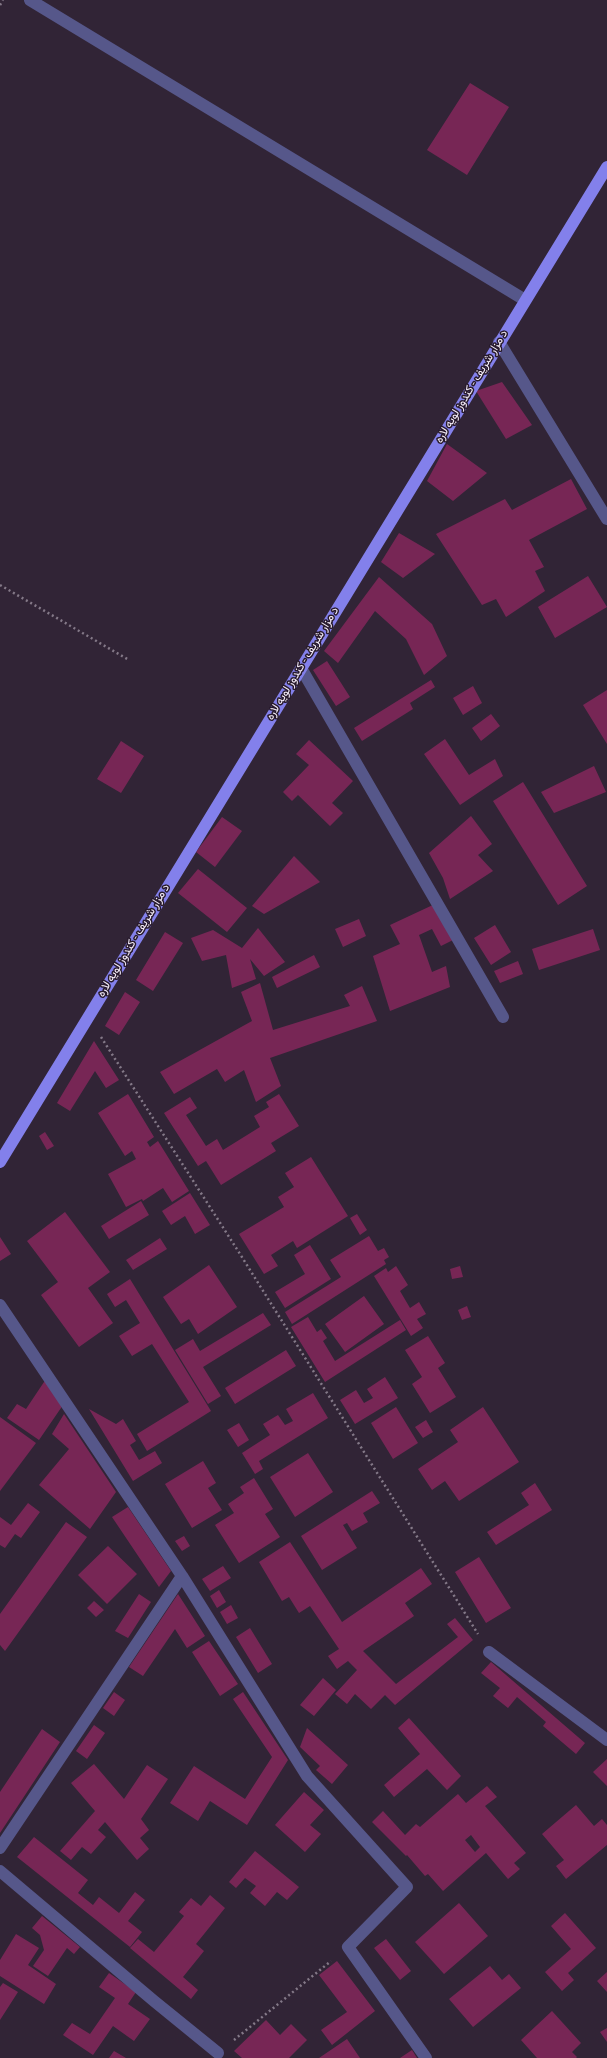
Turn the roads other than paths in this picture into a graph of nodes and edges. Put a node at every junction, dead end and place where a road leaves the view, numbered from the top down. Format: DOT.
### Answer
graph roads {
  1 [pos="30,0"];
  2 [pos="607,166"];
  3 [pos="525,300"];
  4 [pos="499,342"];
  5 [pos="607,519"];
  6 [pos="301,668"];
  7 [pos="503,1017"];
  8 [pos="0,1162"];
  9 [pos="0,1305"];
  10 [pos="182,1576"];
  11 [pos="489,1652"];
  12 [pos="607,1740"];
  13 [pos="0,1848"];
  14 [pos="0,1871"];
  15 [pos="218,2053"];
  16 [pos="426,2058"];
  1 -- 3 [label="street"];
  2 -- 3 [label="main road, د مزار شریف - کندوز لویه لاره"];
  3 -- 4 [label="main road, د مزار شریف - کندوز لویه لاره"];
  4 -- 5 [label="street"];
  4 -- 6 [label="main road, د مزار شریف - کندوز لویه لاره"];
  6 -- 7 [label="street"];
  6 -- 8 [label="main road, د مزار شریف - کندوز لویه لاره"];
  9 -- 10 [label="street"];
  10 -- 13 [label="street"];
  10 -- 16 [label="street"];
  11 -- 12 [label="street"];
  14 -- 15 [label="street"];
}
